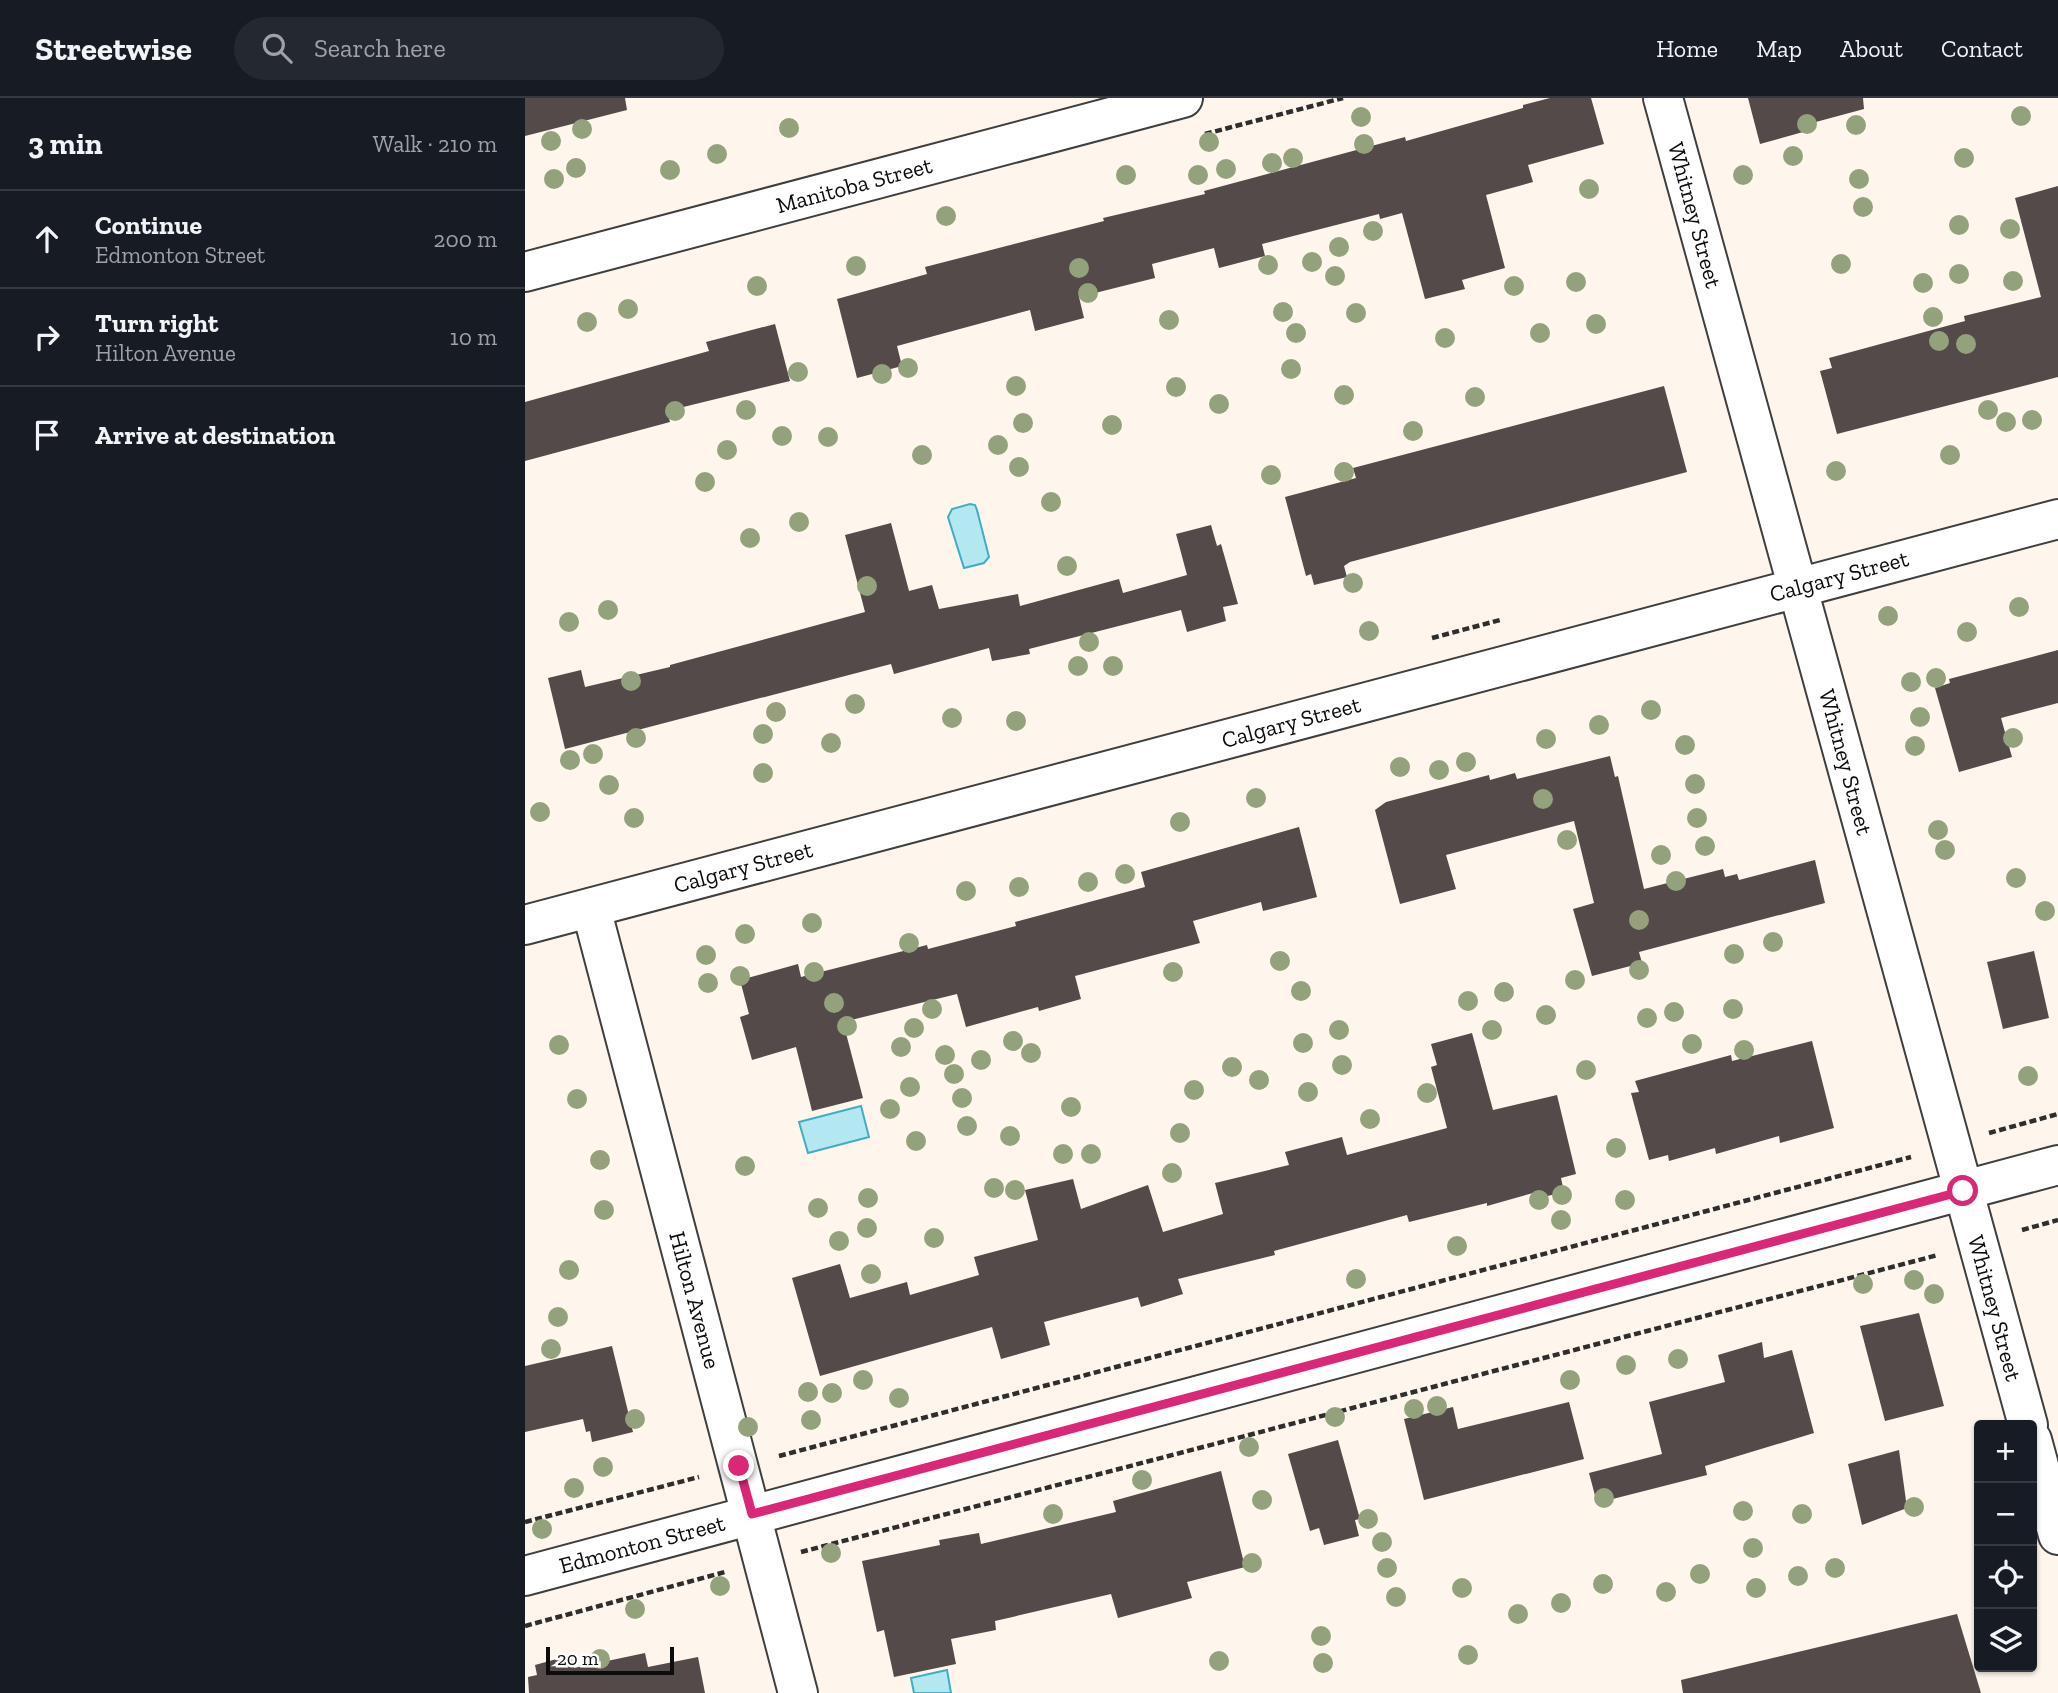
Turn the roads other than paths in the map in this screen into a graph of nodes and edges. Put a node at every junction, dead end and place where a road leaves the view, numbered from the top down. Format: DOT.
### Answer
graph roads {
  1 [pos="1182,98"];
  2 [pos="1663,98"];
  3 [pos="525,272"];
  4 [pos="2058,519"];
  5 [pos="1798,587"];
  6 [pos="591,908"];
  7 [pos="525,925"];
  8 [pos="2058,1165"];
  9 [pos="1963,1191"];
  10 [pos="2027,1420"];
  11 [pos="2037,1458"];
  12 [pos="752,1514"];
  13 [pos="2058,1535"];
  14 [pos="525,1576"];
  15 [pos="798,1693"];
  1 -- 3 [label="street, Manitoba Street"];
  2 -- 5 [label="street, Whitney Street"];
  4 -- 5 [label="street, Calgary Street"];
  5 -- 6 [label="street, Calgary Street"];
  5 -- 9 [label="street, Whitney Street"];
  6 -- 7 [label="street, Calgary Street"];
  6 -- 12 [label="street, Hilton Avenue"];
  8 -- 9 [label="street, Edmonton Street"];
  9 -- 10 [label="street, Whitney Street"];
  9 -- 12 [label="street, Edmonton Street"];
  11 -- 13 [label="street"];
  12 -- 14 [label="street, Edmonton Street"];
  12 -- 15 [label="street, Hilton Avenue"];
}
